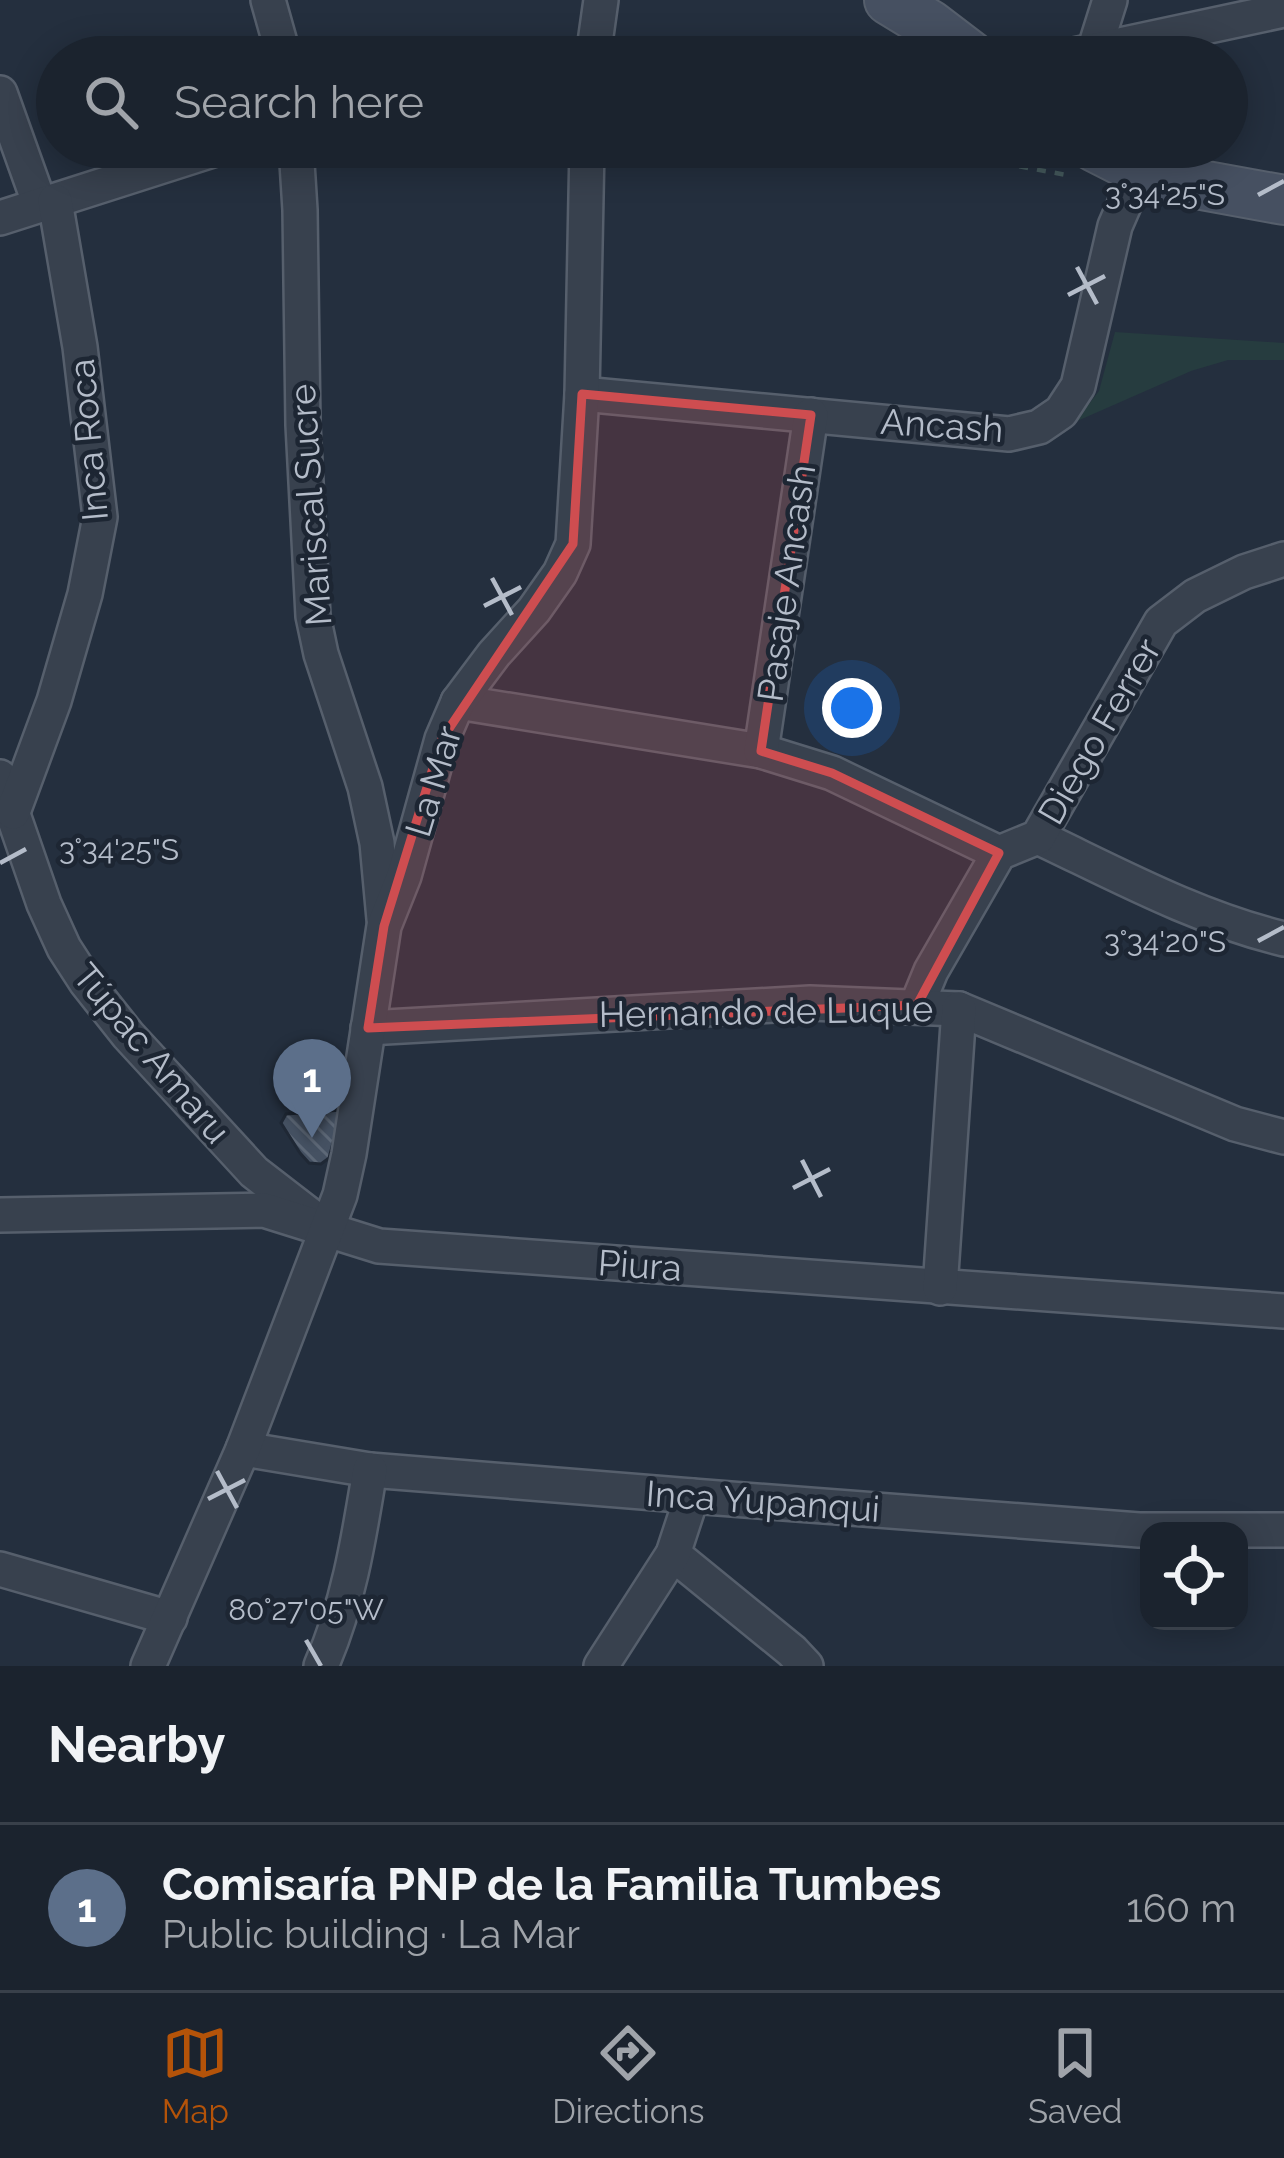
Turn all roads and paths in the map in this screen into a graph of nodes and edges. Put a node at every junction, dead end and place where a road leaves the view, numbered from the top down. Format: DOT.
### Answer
graph roads {
  1 [pos="268,0"];
  2 [pos="601,0"];
  3 [pos="1110,0"];
  4 [pos="918,8"];
  5 [pos="1284,10"];
  6 [pos="278,36"];
  7 [pos="596,36"];
  8 [pos="949,36"];
  9 [pos="1089,36"];
  10 [pos="1163,36"];
  11 [pos="0,93"];
  12 [pos="157,168"];
  13 [pos="297,168"];
  14 [pos="587,168"];
  15 [pos="1028,168"];
  16 [pos="1136,168"];
  17 [pos="1132,187"];
  18 [pos="1284,200"];
  19 [pos="48,203"];
  20 [pos="0,218"];
  21 [pos="582,394"];
  22 [pos="811,415"];
  23 [pos="1284,559"];
  24 [pos="458,702"];
  25 [pos="761,752"];
  26 [pos="0,776"];
  27 [pos="13,812"];
  28 [pos="1038,837"];
  29 [pos="999,853"];
  30 [pos="384,926"];
  31 [pos="1284,939"];
  32 [pos="917,1005"];
  33 [pos="959,1009"];
  34 [pos="368,1028"];
  35 [pos="1284,1137"];
  36 [pos="0,1215"];
  37 [pos="327,1228"];
  38 [pos="940,1288"];
  39 [pos="1284,1311"];
  40 [pos="243,1449"];
  41 [pos="370,1470"];
  42 [pos="692,1496"];
  43 [pos="1284,1530"];
  44 [pos="673,1554"];
  45 [pos="0,1569"];
  46 [pos="170,1618"];
  47 [pos="148,1666"];
  48 [pos="322,1666"];
  49 [pos="601,1666"];
  50 [pos="806,1666"];
  1 -- 6 [label="street"];
  2 -- 7 [label="street"];
  3 -- 9 [label="street"];
  4 -- 8 [label="main road"];
  5 -- 10 [label="street"];
  11 -- 19 [label="street, Inca Roca"];
  12 -- 19 [label="street"];
  13 -- 30 [label="street, Mariscal Sucre"];
  14 -- 21 [label="street, La Mar"];
  15 -- 17 [label="path"];
  16 -- 18 [label="main road"];
  17 -- 22 [label="street, Ancash"];
  19 -- 20 [label="street"];
  19 -- 27 [label="street, Inca Roca"];
  21 -- 22 [label="street, Ancash"];
  21 -- 24 [label="street, La Mar"];
  22 -- 25 [label="street, Pasaje Ancash"];
  23 -- 28 [label="street, Diego Ferrer"];
  24 -- 25 [label="street"];
  24 -- 30 [label="street, La Mar"];
  25 -- 29 [label="street"];
  26 -- 27 [label="street, Túpac Amaru"];
  27 -- 37 [label="street, Túpac Amaru"];
  28 -- 29 [label="street, Diego Ferrer"];
  28 -- 31 [label="street"];
  29 -- 32 [label="street, Diego Ferrer"];
  30 -- 34 [label="street, La Mar"];
  32 -- 33 [label="street, Hernando de Luque"];
  32 -- 34 [label="street, Hernando de Luque"];
  33 -- 35 [label="street, Hernando de Luque"];
  33 -- 38 [label="street"];
  34 -- 37 [label="street, La Mar"];
  36 -- 37 [label="street, Piura"];
  37 -- 38 [label="street, Piura"];
  37 -- 40 [label="street, La Mar"];
  38 -- 39 [label="street, Piura"];
  40 -- 41 [label="street, Inca Yupanqui"];
  40 -- 46 [label="street, La Mar"];
  41 -- 42 [label="street, Inca Yupanqui"];
  41 -- 48 [label="street"];
  42 -- 43 [label="street, Inca Yupanqui"];
  42 -- 44 [label="street"];
  44 -- 49 [label="street"];
  44 -- 50 [label="street"];
  45 -- 46 [label="street"];
  46 -- 47 [label="street, La Mar"];
}
